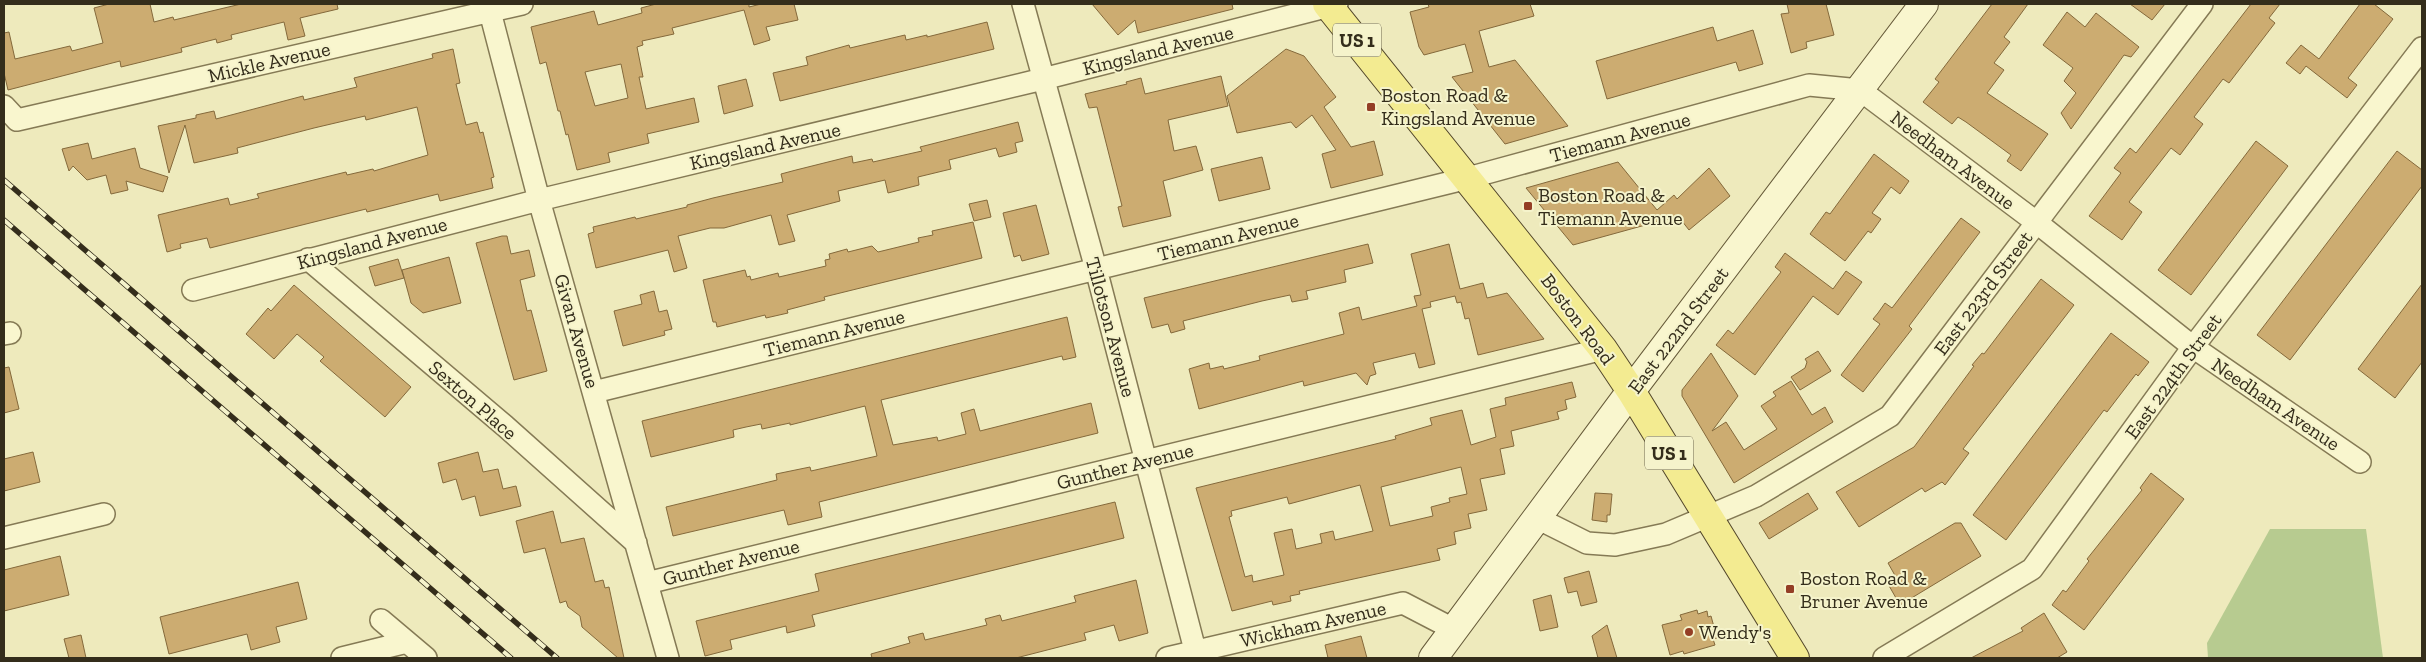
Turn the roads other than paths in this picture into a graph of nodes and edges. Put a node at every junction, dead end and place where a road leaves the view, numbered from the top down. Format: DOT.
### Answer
graph roads {
  1 [pos="522,4"];
  2 [pos="1023,4"];
  3 [pos="1924,4"];
  4 [pos="2202,4"];
  5 [pos="1331,5"];
  6 [pos="489,8"];
  7 [pos="2422,48"];
  8 [pos="1043,79"];
  9 [pos="1860,90"];
  10 [pos="10,113"];
  11 [pos="1468,178"];
  12 [pos="539,200"];
  13 [pos="2036,222"];
  14 [pos="308,259"];
  15 [pos="1096,269"];
  16 [pos="193,290"];
  17 [pos="2193,347"];
  18 [pos="1603,348"];
  19 [pos="1632,391"];
  20 [pos="594,392"];
  21 [pos="1146,461"];
  22 [pos="2360,462"];
  23 [pos="104,514"];
  24 [pos="1707,516"];
  25 [pos="1539,519"];
  26 [pos="4,538"];
  27 [pos="636,543"];
  28 [pos="647,583"];
  29 [pos="381,620"];
  30 [pos="1455,630"];
  31 [pos="407,642"];
  32 [pos="1195,650"];
  33 [pos="342,658"];
  34 [pos="426,658"];
  35 [pos="668,658"];
  36 [pos="1167,658"];
  37 [pos="1433,658"];
  38 [pos="1795,658"];
  39 [pos="1884,658"];
  1 -- 6 [label="street, Mickle Avenue"];
  2 -- 8 [label="street, Tillotson Avenue"];
  3 -- 9 [label="street, East 222nd Street"];
  4 -- 13 [label="street, East 223rd Street"];
  5 -- 8 [label="street, Kingsland Avenue"];
  5 -- 11 [label="main road, Boston Road / US 1"];
  6 -- 10 [label="street, Mickle Avenue"];
  6 -- 12 [label="street, Givan Avenue"];
  7 -- 17 [label="street, East 224th Street"];
  8 -- 12 [label="street, Kingsland Avenue"];
  8 -- 15 [label="street, Tillotson Avenue"];
  9 -- 11 [label="street, Tiemann Avenue"];
  9 -- 13 [label="street, Needham Avenue"];
  9 -- 19 [label="street, East 222nd Street"];
  11 -- 15 [label="street, Tiemann Avenue"];
  11 -- 18 [label="main road, Boston Road / US 1"];
  12 -- 14 [label="street, Kingsland Avenue"];
  12 -- 20 [label="street, Givan Avenue"];
  13 -- 17 [label="street, Needham Avenue"];
  13 -- 24 [label="street, East 223rd Street"];
  14 -- 16 [label="street, Kingsland Avenue"];
  14 -- 27 [label="street, Sexton Place"];
  15 -- 20 [label="street, Tiemann Avenue"];
  15 -- 21 [label="street, Tillotson Avenue"];
  17 -- 22 [label="street, Needham Avenue"];
  17 -- 39 [label="street, East 224th Street"];
  18 -- 19 [label="main road, Boston Road / US 1"];
  18 -- 21 [label="street, Gunther Avenue"];
  19 -- 24 [label="main road, Boston Road / US 1"];
  19 -- 25 [label="street, East 222nd Street"];
  20 -- 27 [label="street, Givan Avenue"];
  21 -- 28 [label="street, Gunther Avenue"];
  21 -- 32 [label="street, Tillotson Avenue"];
  23 -- 26 [label="street"];
  24 -- 25 [label="street"];
  24 -- 38 [label="main road, Boston Road / US 1"];
  25 -- 30 [label="street, East 222nd Street"];
  27 -- 28 [label="street, Givan Avenue"];
  28 -- 35 [label="street, Givan Avenue"];
  29 -- 31 [label="street"];
  30 -- 32 [label="street, Wickham Avenue"];
  30 -- 37 [label="street, East 222nd Street"];
  31 -- 33 [label="street"];
  31 -- 34 [label="street"];
  32 -- 36 [label="street, Wickham Avenue"];
}
